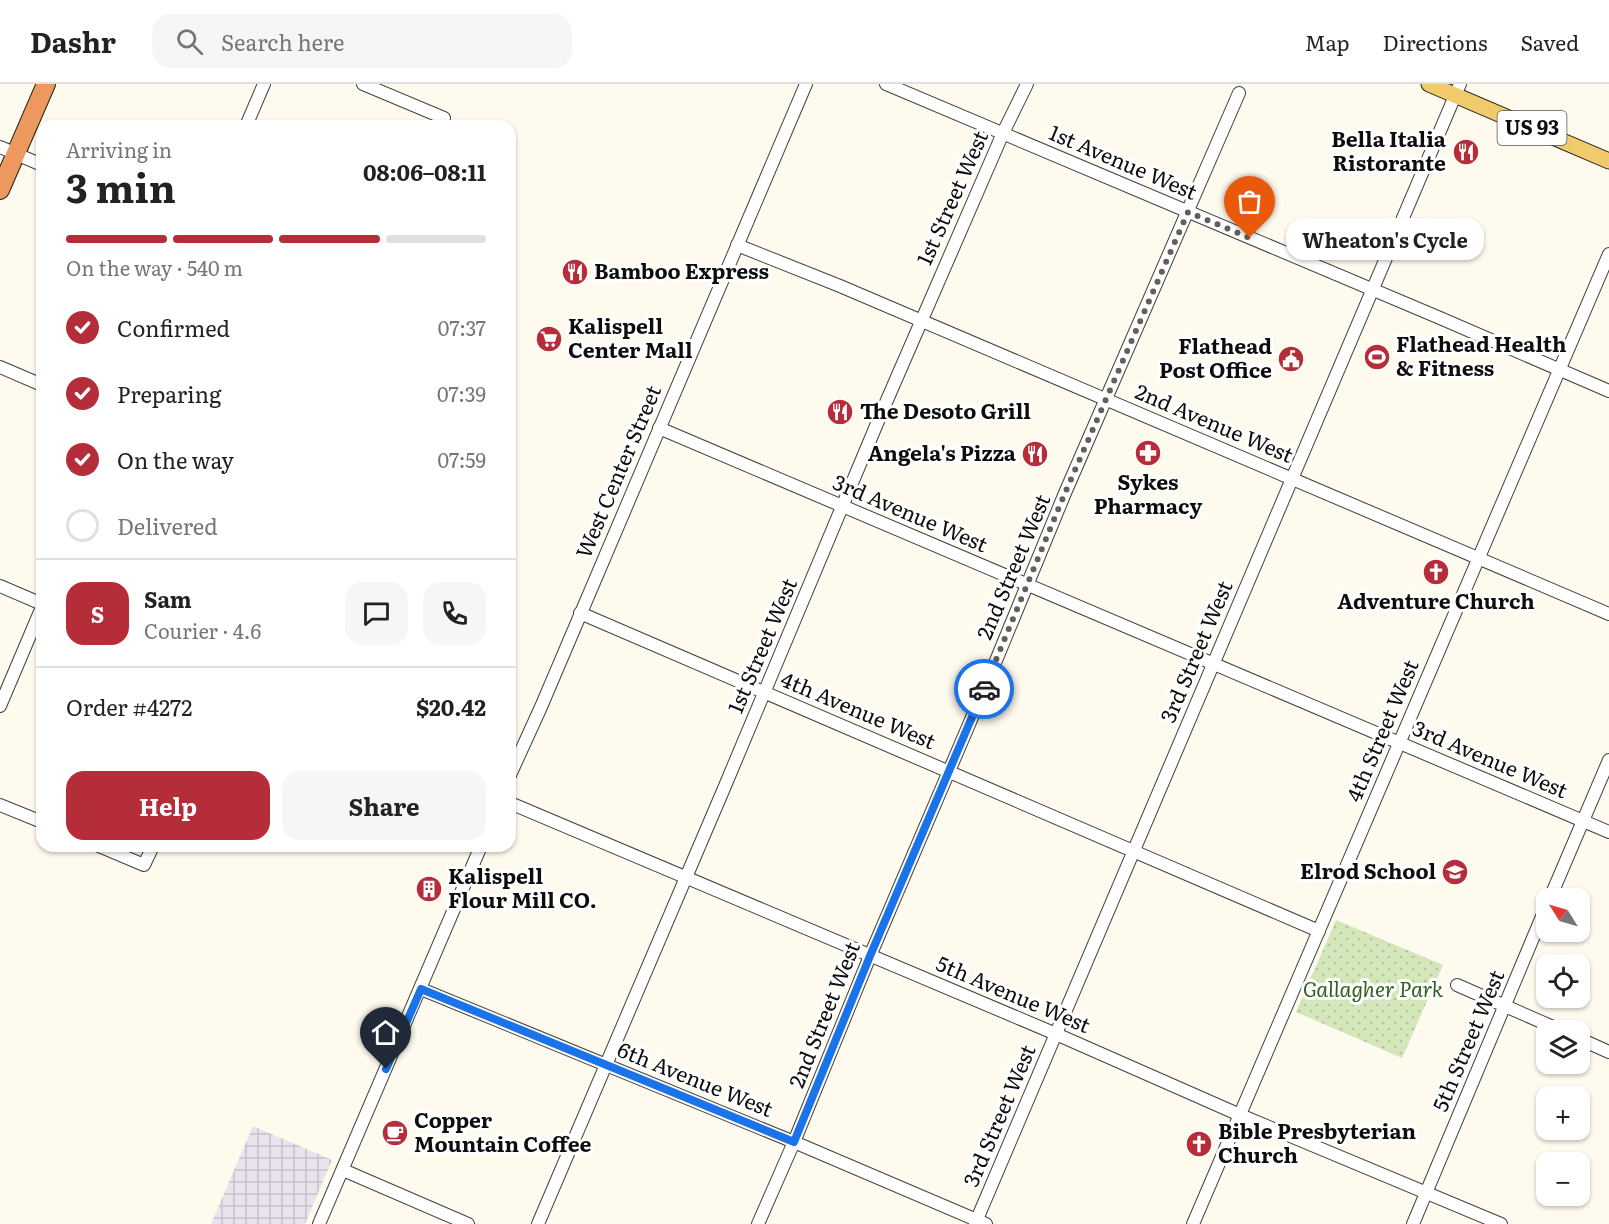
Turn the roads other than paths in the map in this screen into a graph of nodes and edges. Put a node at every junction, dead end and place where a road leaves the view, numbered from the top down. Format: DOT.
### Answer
graph roads {
  1 [pos="46,84"];
  2 [pos="264,84"];
  3 [pos="363,84"];
  4 [pos="806,84"];
  5 [pos="886,84"];
  6 [pos="1027,84"];
  7 [pos="1429,84"];
  8 [pos="1241,87"];
  9 [pos="1457,90"];
  10 [pos="444,118"];
  11 [pos="249,120"];
  12 [pos="1003,133"];
  13 [pos="8,151"];
  14 [pos="1609,161"];
  15 [pos="36,163"];
  16 [pos="0,190"];
  17 [pos="1188,212"];
  18 [pos="737,245"];
  19 [pos="1609,254"];
  20 [pos="1373,289"];
  21 [pos="921,320"];
  22 [pos="0,367"];
  23 [pos="1560,370"];
  24 [pos="36,382"];
  25 [pos="1609,391"];
  26 [pos="1107,399"];
  27 [pos="659,428"];
  28 [pos="1292,478"];
  29 [pos="842,506"];
  30 [pos="1479,558"];
  31 [pos="1027,585"];
  32 [pos="0,586"];
  33 [pos="36,603"];
  34 [pos="580,613"];
  35 [pos="1609,614"];
  36 [pos="36,620"];
  37 [pos="1214,664"];
  38 [pos="765,692"];
  39 [pos="0,706"];
  40 [pos="1399,743"];
  41 [pos="1609,760"];
  42 [pos="516,762"];
  43 [pos="948,771"];
  44 [pos="0,805"];
  45 [pos="516,806"];
  46 [pos="36,820"];
  47 [pos="1583,821"];
  48 [pos="1609,832"];
  49 [pos="113,852"];
  50 [pos="150,852"];
  51 [pos="478,852"];
  52 [pos="1135,852"];
  53 [pos="686,877"];
  54 [pos="1554,888"];
  55 [pos="1319,931"];
  56 [pos="1536,931"];
  57 [pos="870,956"];
  58 [pos="1457,985"];
  59 [pos="421,989"];
  60 [pos="1504,1006"];
  61 [pos="1537,1020"];
  62 [pos="1056,1034"];
  63 [pos="1590,1043"];
  64 [pos="1609,1052"];
  65 [pos="606,1065"];
  66 [pos="1240,1115"];
  67 [pos="794,1142"];
  68 [pos="343,1170"];
  69 [pos="1426,1193"];
  70 [pos="980,1223"];
  71 [pos="320,1224"];
  72 [pos="468,1224"];
  73 [pos="538,1224"];
  74 [pos="758,1224"];
  75 [pos="1193,1224"];
  76 [pos="1413,1224"];
  77 [pos="1501,1224"];
  1 -- 13 [label="highway"];
  2 -- 11 [label="street"];
  3 -- 10 [label="street"];
  4 -- 18 [label="street, West Center Street"];
  5 -- 12 [label="street, 1st Avenue West"];
  6 -- 12 [label="street, 1st Street West"];
  7 -- 9 [label="main road, US 93"];
  8 -- 17 [label="street, 2nd Street West"];
  9 -- 14 [label="main road, US 93"];
  9 -- 20 [label="street, 3rd Street West"];
  12 -- 17 [label="street, 1st Avenue West"];
  12 -- 21 [label="street, 1st Street West"];
  13 -- 15 [label="street"];
  13 -- 16 [label="highway"];
  17 -- 20 [label="street, 1st Avenue West"];
  17 -- 26 [label="street, 2nd Street West"];
  18 -- 21 [label="street, 2nd Avenue West"];
  18 -- 27 [label="street, West Center Street"];
  19 -- 23 [label="street, 4th Street West"];
  20 -- 23 [label="street, 1st Avenue West"];
  20 -- 28 [label="street, 3rd Street West"];
  21 -- 26 [label="street, 2nd Avenue West"];
  21 -- 29 [label="street, 1st Street West"];
  22 -- 24 [label="street"];
  23 -- 25 [label="street, 1st Avenue West"];
  23 -- 30 [label="street, 4th Street West"];
  26 -- 28 [label="street, 2nd Avenue West"];
  26 -- 31 [label="street, 2nd Street West"];
  27 -- 29 [label="street, 3rd Avenue West"];
  27 -- 34 [label="street, West Center Street"];
  28 -- 30 [label="street, 2nd Avenue West"];
  28 -- 37 [label="street, 3rd Street West"];
  29 -- 31 [label="street, 3rd Avenue West"];
  29 -- 38 [label="street, 1st Street West"];
  30 -- 35 [label="street, 2nd Avenue West"];
  30 -- 40 [label="street, 4th Street West"];
  31 -- 37 [label="street, 3rd Avenue West"];
  31 -- 43 [label="street, 2nd Street West"];
  32 -- 33 [label="street"];
  34 -- 38 [label="street, 4th Avenue West"];
  34 -- 42 [label="street, West Center Street"];
  36 -- 39 [label="street"];
  37 -- 40 [label="street, 3rd Avenue West"];
  37 -- 52 [label="street, 3rd Street West"];
  38 -- 43 [label="street, 4th Avenue West"];
  38 -- 53 [label="street, 1st Street West"];
  40 -- 47 [label="street, 3rd Avenue West"];
  40 -- 55 [label="street, 4th Street West"];
  41 -- 47 [label="street"];
  43 -- 52 [label="street, 4th Avenue West"];
  43 -- 57 [label="street, 2nd Street West"];
  44 -- 46 [label="street"];
  45 -- 53 [label="street, 5th Avenue West"];
  47 -- 48 [label="street, 3rd Avenue West"];
  47 -- 54 [label="street"];
  49 -- 50 [label="street"];
  51 -- 59 [label="street"];
  52 -- 55 [label="street, 4th Avenue West"];
  52 -- 62 [label="street, 3rd Street West"];
  53 -- 57 [label="street, 5th Avenue West"];
  53 -- 65 [label="street, 1st Street West"];
  55 -- 66 [label="street, 4th Street West"];
  56 -- 60 [label="street, 5th Street West"];
  57 -- 62 [label="street, 5th Avenue West"];
  57 -- 67 [label="street, 2nd Street West"];
  58 -- 60 [label="street"];
  59 -- 65 [label="street, 6th Avenue West"];
  59 -- 68 [label="street"];
  60 -- 61 [label="street"];
  60 -- 69 [label="street, 5th Street West"];
  62 -- 66 [label="street, 5th Avenue West"];
  62 -- 70 [label="street, 3rd Street West"];
  63 -- 64 [label="street"];
  65 -- 67 [label="street, 6th Avenue West"];
  65 -- 73 [label="street, 1st Street West"];
  66 -- 69 [label="street, 5th Avenue West"];
  66 -- 75 [label="street, 4th Street West"];
  67 -- 70 [label="street, 6th Avenue West"];
  67 -- 74 [label="street, 2nd Street West"];
  68 -- 71 [label="street"];
  68 -- 72 [label="street"];
  69 -- 76 [label="street, 5th Street West"];
  69 -- 77 [label="street, 5th Avenue West"];
}
